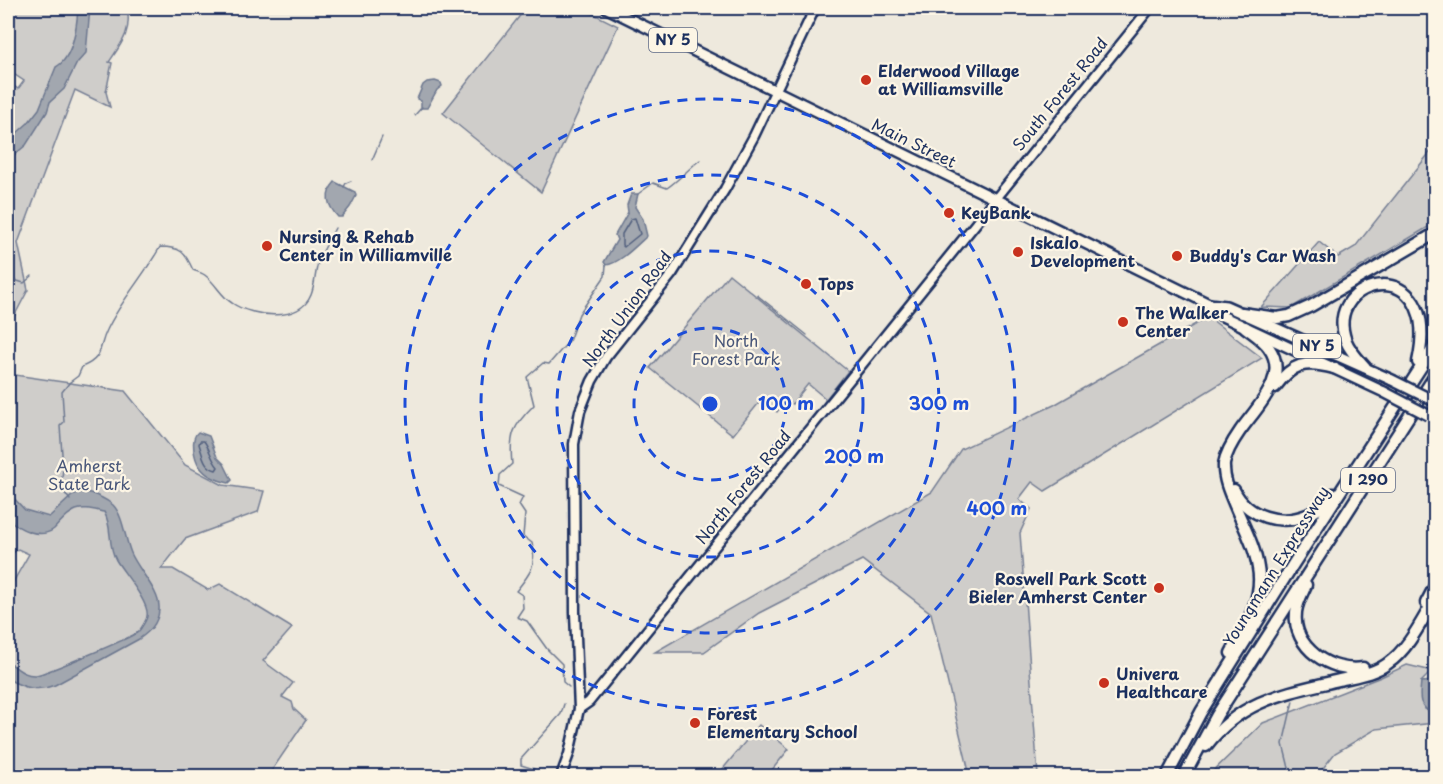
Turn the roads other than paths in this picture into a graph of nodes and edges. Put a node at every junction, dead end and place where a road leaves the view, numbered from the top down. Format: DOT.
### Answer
graph roads {
  1 [pos="607,8"];
  2 [pos="815,8"];
  3 [pos="1150,8"];
  4 [pos="776,91"];
  5 [pos="994,199"];
  6 [pos="1436,233"];
  7 [pos="1209,304"];
  8 [pos="1242,313"];
  9 [pos="1245,327"];
  10 [pos="1436,344"];
  11 [pos="1334,368"];
  12 [pos="1365,368"];
  13 [pos="1436,374"];
  14 [pos="1413,378"];
  15 [pos="1436,381"];
  16 [pos="1421,398"];
  17 [pos="1436,402"];
  18 [pos="1432,417"];
  19 [pos="1348,479"];
  20 [pos="1315,563"];
  21 [pos="1436,584"];
  22 [pos="1435,598"];
  23 [pos="579,709"];
  24 [pos="1201,712"];
  25 [pos="1186,773"];
  26 [pos="561,777"];
  27 [pos="1167,777"];
  1 -- 4 [label="main road, Main Street / NY 5"];
  2 -- 4 [label="street, North Union Road"];
  3 -- 5 [label="street, South Forest Road"];
  4 -- 5 [label="main road, Main Street / NY 5"];
  4 -- 23 [label="street, North Union Road"];
  5 -- 7 [label="main road, Main Street / NY 5"];
  5 -- 23 [label="street, North Forest Road"];
  6 -- 8 [label="highway"];
  7 -- 8 [label="main road, Main Street / NY 5"];
  7 -- 9 [label="main road, Main Street / NY 5"];
  8 -- 12 [label="main road, Main Street / NY 5"];
  9 -- 11 [label="main road, Main Street / NY 5"];
  9 -- 24 [label="highway"];
  10 -- 14 [label="highway, Youngmann Expressway / I 290"];
  11 -- 18 [label="main road, Main Street / NY 5, bridge"];
  11 -- 19 [label="highway"];
  12 -- 14 [label="highway"];
  12 -- 17 [label="main road, Main Street / NY 5, bridge"];
  13 -- 16 [label="highway, Youngmann Expressway / I 290"];
  14 -- 19 [label="highway, Youngmann Expressway / I 290"];
  15 -- 16 [label="highway"];
  16 -- 20 [label="highway, Youngmann Expressway / I 290"];
  19 -- 24 [label="highway, Youngmann Expressway / I 290"];
  20 -- 21 [label="highway"];
  20 -- 25 [label="highway, Youngmann Expressway / I 290"];
  22 -- 25 [label="highway"];
  23 -- 26 [label="street"];
  24 -- 27 [label="highway, Youngmann Expressway / I 290"];
}
